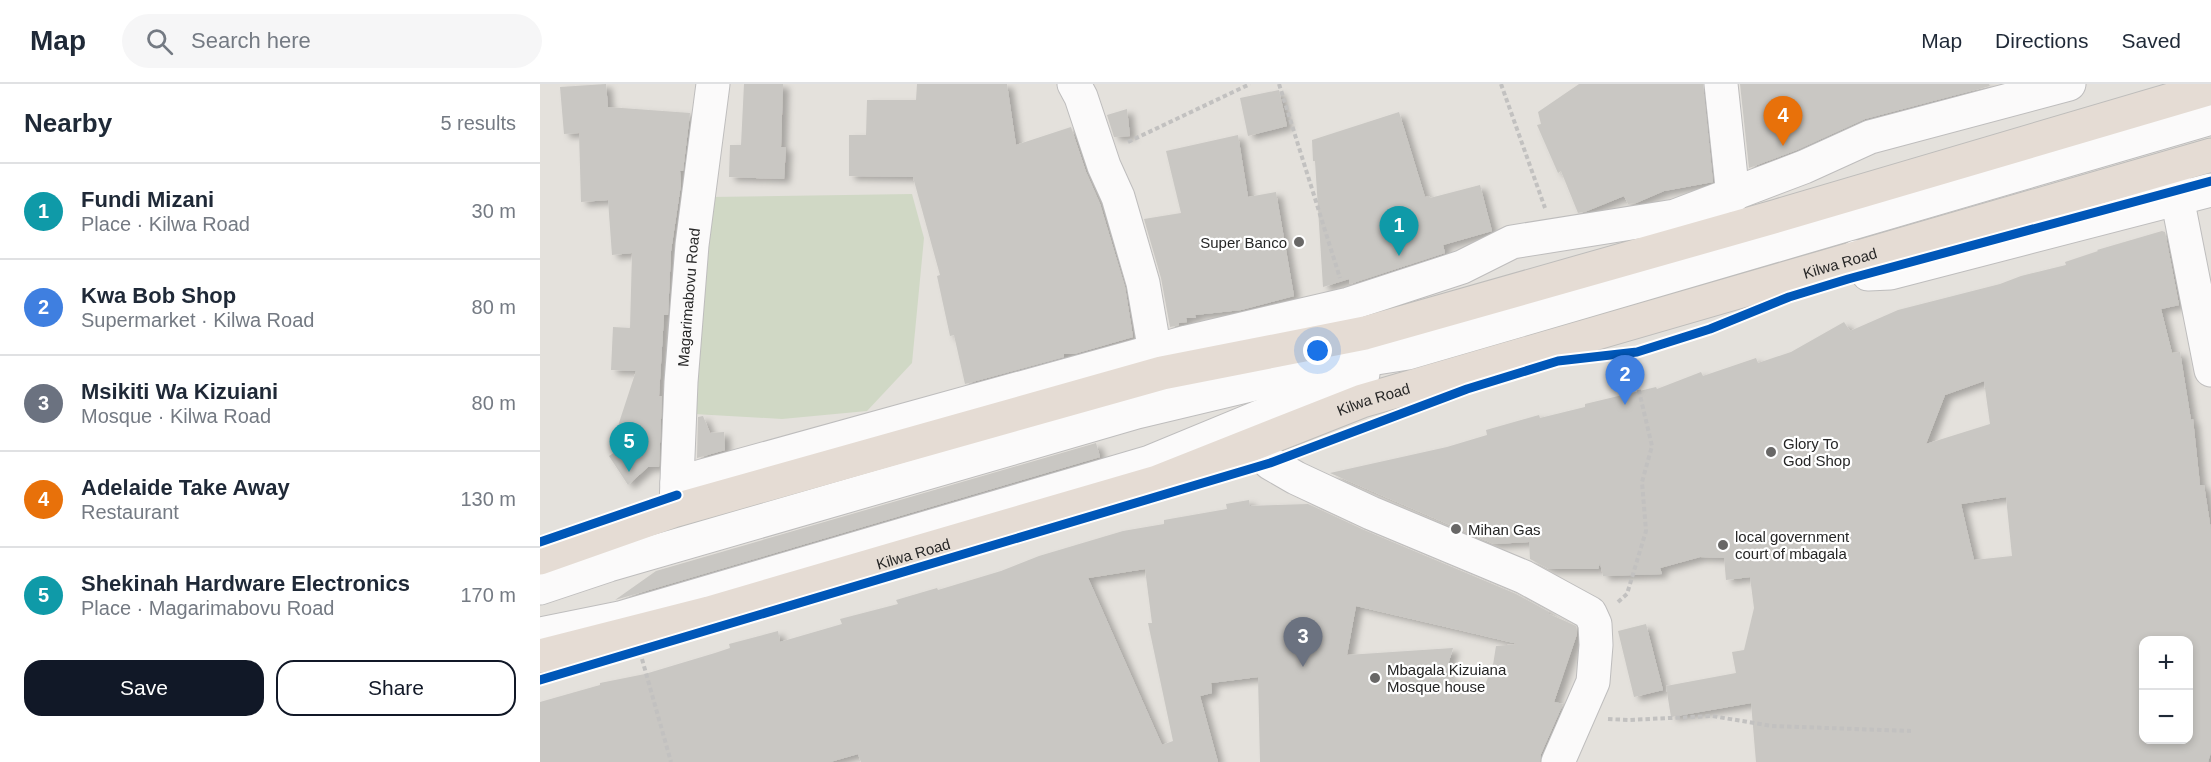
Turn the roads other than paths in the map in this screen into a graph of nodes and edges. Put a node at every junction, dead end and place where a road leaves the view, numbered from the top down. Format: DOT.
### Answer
graph roads {
  1 [pos="713,84"];
  2 [pos="1074,84"];
  3 [pos="1721,84"];
  4 [pos="2069,84"];
  5 [pos="2211,88"];
  6 [pos="2211,118"];
  7 [pos="2211,155"];
  8 [pos="2171,166"];
  9 [pos="2211,190"];
  10 [pos="1733,196"];
  11 [pos="2178,199"];
  12 [pos="1856,256"];
  13 [pos="1408,353"];
  14 [pos="1158,362"];
  15 [pos="2211,370"];
  16 [pos="1253,445"];
  17 [pos="676,497"];
  18 [pos="540,558"];
  19 [pos="540,588"];
  20 [pos="540,634"];
  21 [pos="540,656"];
  22 [pos="1558,762"];
  1 -- 17 [label="street, Magarimabovu Road"];
  2 -- 14 [label="street"];
  3 -- 10 [label="street"];
  4 -- 10 [label="street"];
  5 -- 14 [label="highway"];
  6 -- 13 [label="street"];
  7 -- 8 [label="highway, Kilwa Road"];
  8 -- 11 [label="street"];
  8 -- 12 [label="highway, Kilwa Road"];
  9 -- 11 [label="street"];
  10 -- 14 [label="street"];
  11 -- 12 [label="street"];
  11 -- 15 [label="street"];
  12 -- 16 [label="highway, Kilwa Road"];
  13 -- 19 [label="street"];
  13 -- 20 [label="street"];
  14 -- 17 [label="highway"];
  16 -- 21 [label="highway, Kilwa Road"];
  16 -- 22 [label="street"];
  17 -- 18 [label="highway"];
}
